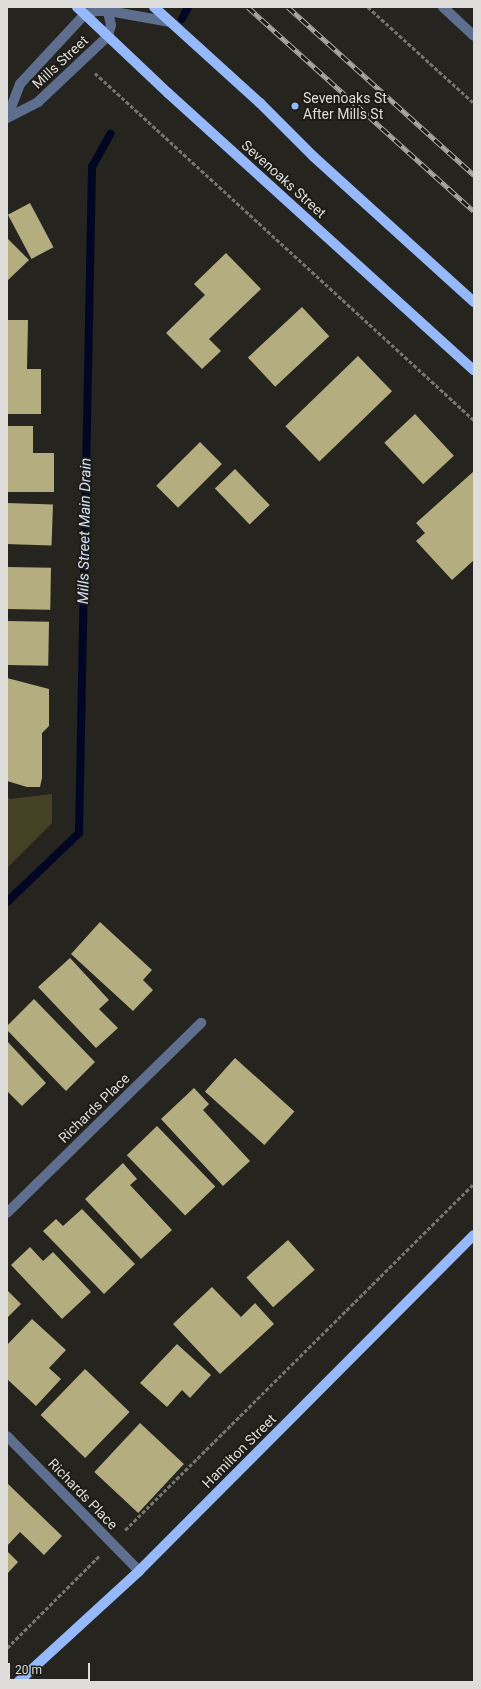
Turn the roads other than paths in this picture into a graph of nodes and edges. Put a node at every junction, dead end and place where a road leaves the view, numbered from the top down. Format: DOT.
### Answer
graph roads {
  1 [pos="154,7"];
  2 [pos="442,7"];
  3 [pos="108,9"];
  4 [pos="81,10"];
  5 [pos="170,22"];
  6 [pos="108,36"];
  7 [pos="474,36"];
  8 [pos="7,118"];
  9 [pos="474,302"];
  10 [pos="474,370"];
  11 [pos="201,1023"];
  12 [pos="7,1213"];
  13 [pos="474,1235"];
  14 [pos="7,1436"];
  15 [pos="139,1571"];
  16 [pos="18,1682"];
  1 -- 5 [label="main road"];
  2 -- 7 [label="street"];
  3 -- 4 [label="street, Mills Street"];
  3 -- 5 [label="street, Mills Street"];
  3 -- 6 [label="street, Mills Street"];
  4 -- 6 [label="main road, Sevenoaks Street"];
  4 -- 8 [label="street, Mills Street"];
  5 -- 9 [label="main road"];
  6 -- 8 [label="street, Mills Street"];
  6 -- 10 [label="main road, Sevenoaks Street"];
  11 -- 12 [label="street, Richards Place"];
  13 -- 15 [label="main road, Hamilton Street"];
  14 -- 15 [label="street, Richards Place"];
  15 -- 16 [label="main road, Hamilton Street"];
}
